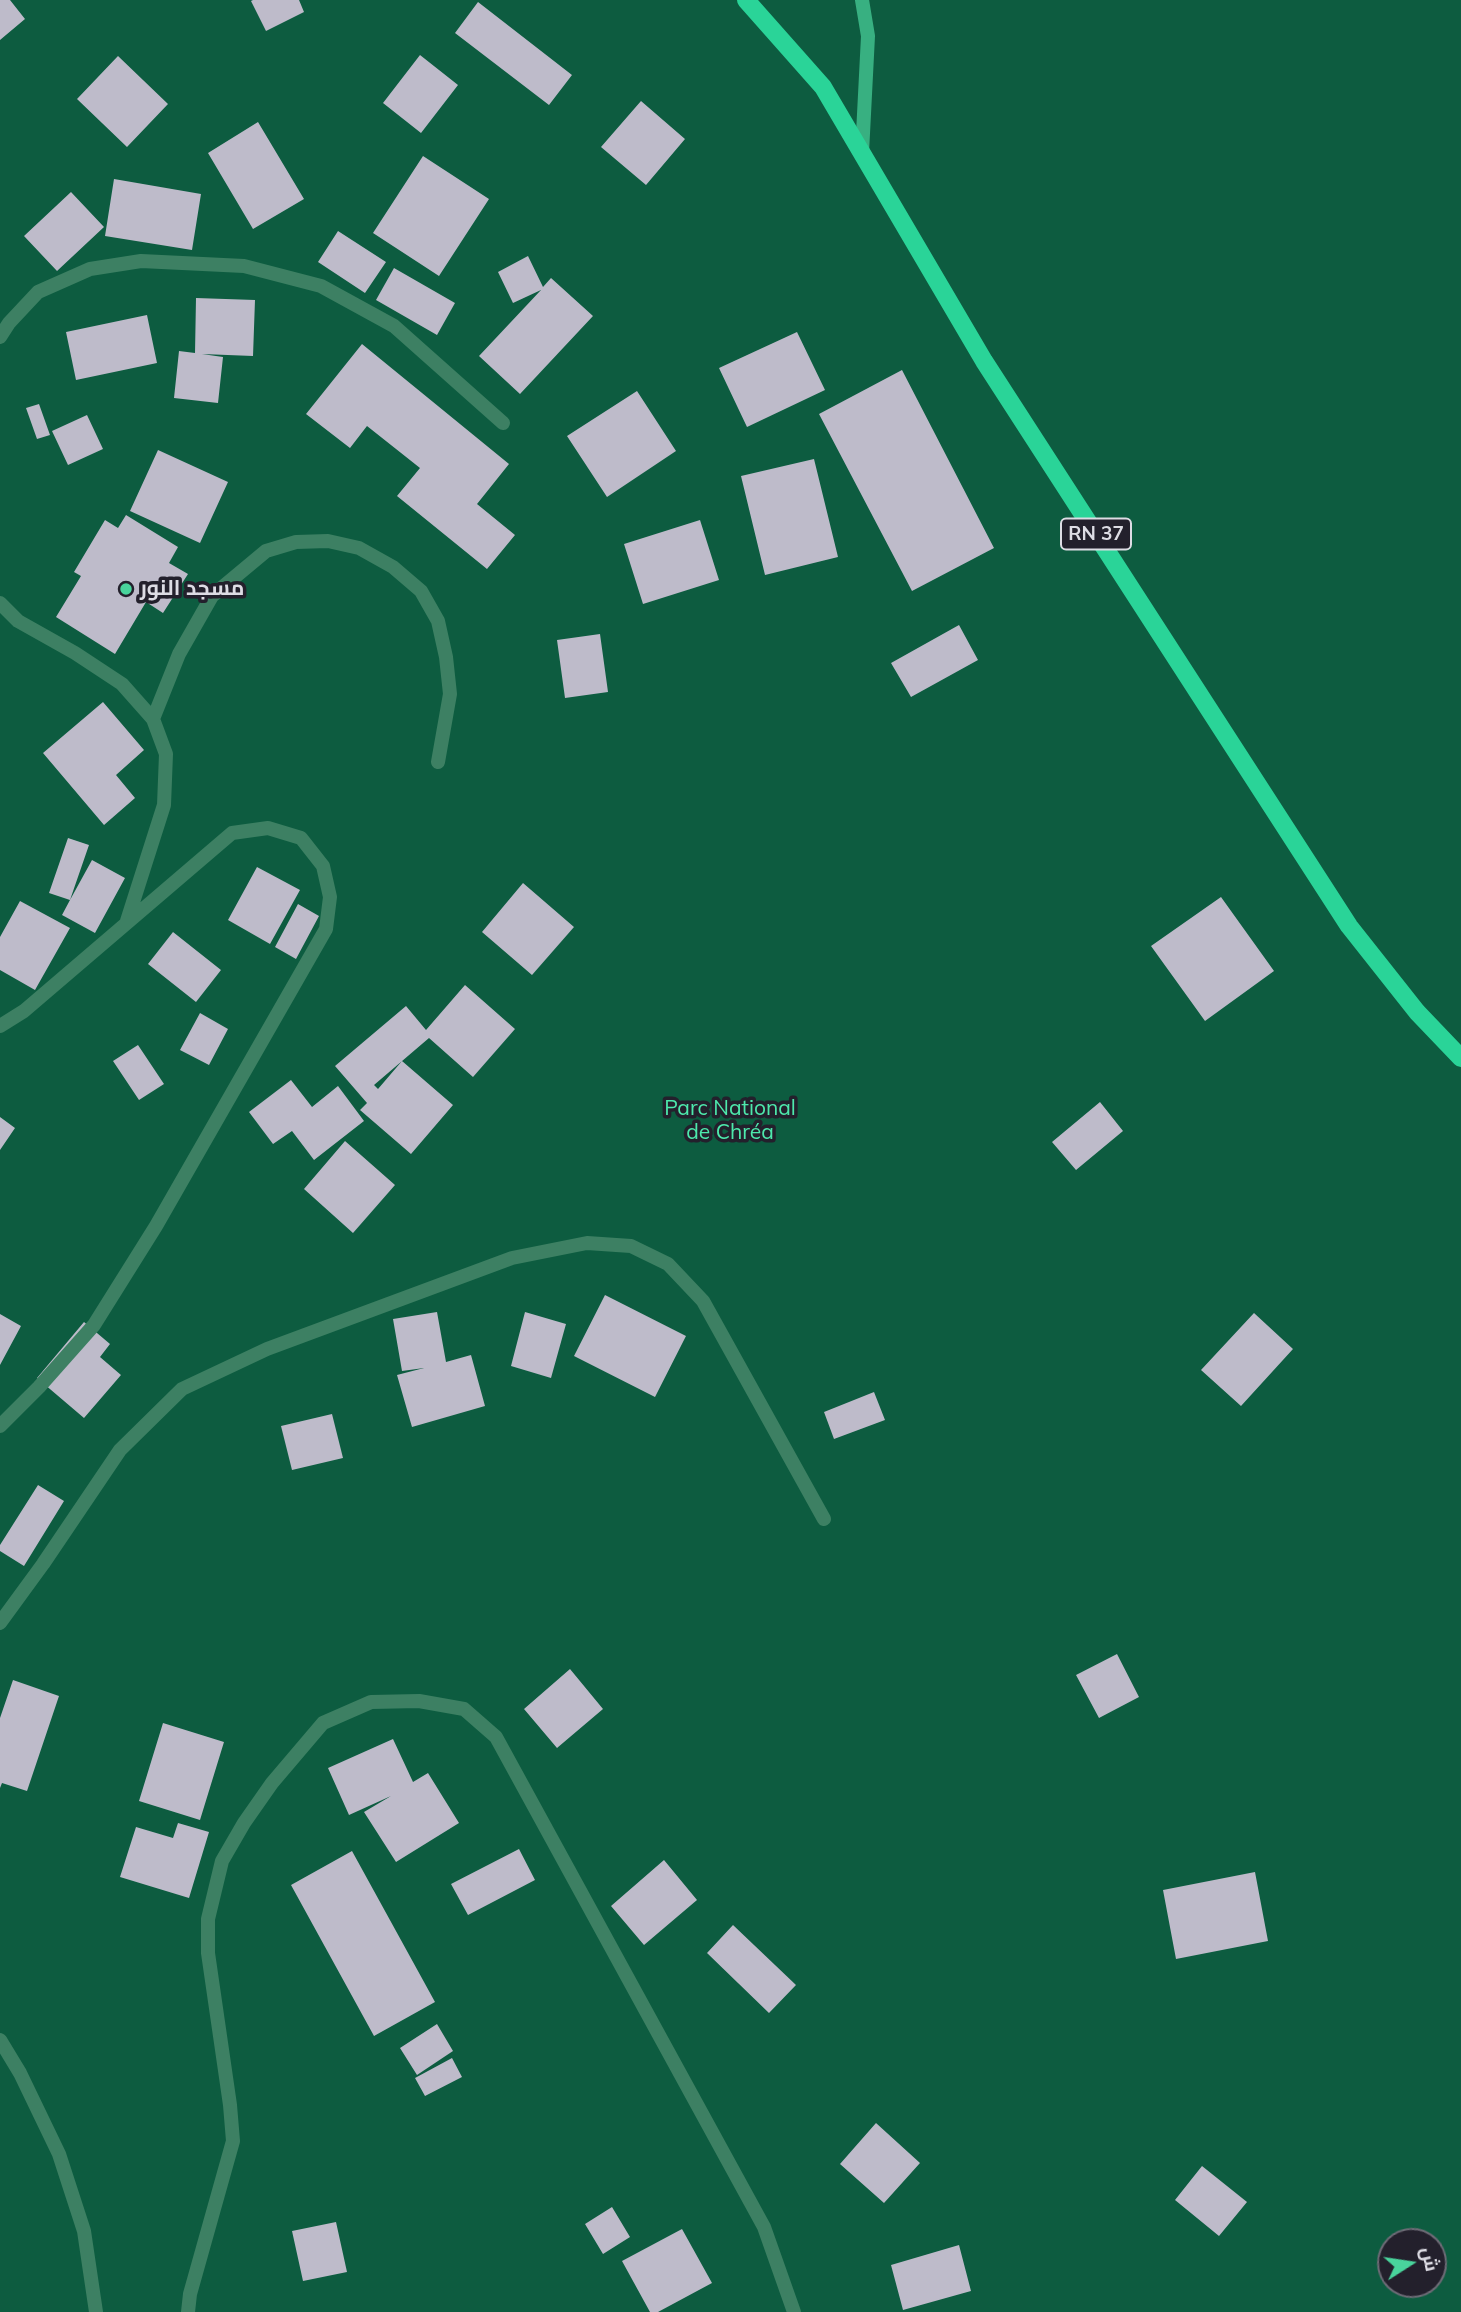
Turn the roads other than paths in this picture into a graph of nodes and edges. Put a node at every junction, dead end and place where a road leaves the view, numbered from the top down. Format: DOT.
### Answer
graph roads {
  1 [pos="746,0"];
  2 [pos="862,0"];
  3 [pos="862,153"];
  4 [pos="0,337"];
  5 [pos="503,423"];
  6 [pos="0,603"];
  7 [pos="153,719"];
  8 [pos="438,762"];
  9 [pos="127,921"];
  10 [pos="0,1026"];
  11 [pos="1461,1058"];
  12 [pos="0,1426"];
  13 [pos="824,1519"];
  14 [pos="0,1623"];
  15 [pos="0,2040"];
  16 [pos="96,2312"];
  17 [pos="188,2312"];
  18 [pos="794,2312"];
  1 -- 3 [label="main road, RN 37"];
  2 -- 3 [label="street"];
  3 -- 11 [label="main road, RN 37"];
  4 -- 5 [label="street"];
  6 -- 7 [label="street"];
  7 -- 8 [label="street"];
  7 -- 9 [label="street"];
  9 -- 10 [label="street"];
  9 -- 12 [label="street"];
  13 -- 14 [label="street"];
  15 -- 16 [label="street"];
  17 -- 18 [label="street"];
}
